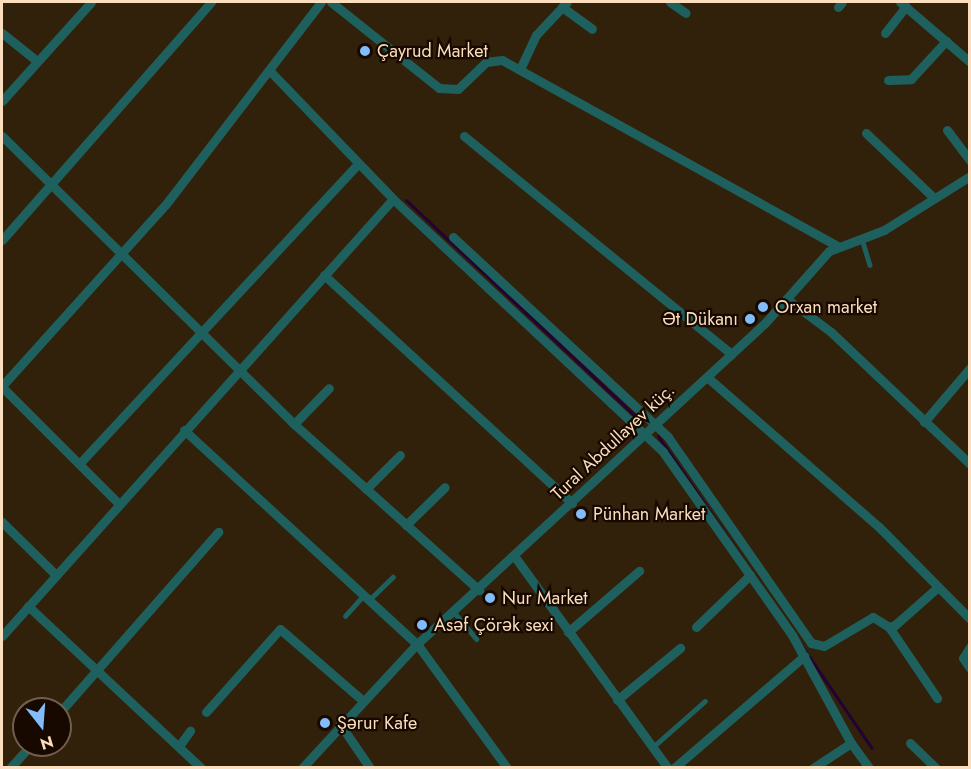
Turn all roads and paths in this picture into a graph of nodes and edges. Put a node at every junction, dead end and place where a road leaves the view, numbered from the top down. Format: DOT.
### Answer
graph roads {
  1 [pos="92,2"];
  2 [pos="211,2"];
  3 [pos="321,2"];
  4 [pos="331,2"];
  5 [pos="670,2"];
  6 [pos="565,4"];
  7 [pos="903,4"];
  8 [pos="686,13"];
  9 [pos="592,29"];
  10 [pos="2,33"];
  11 [pos="885,33"];
  12 [pos="946,41"];
  13 [pos="37,61"];
  14 [pos="969,62"];
  15 [pos="521,68"];
  16 [pos="269,70"];
  17 [pos="888,80"];
  18 [pos="2,101"];
  19 [pos="946,130"];
  20 [pos="866,133"];
  21 [pos="2,136"];
  22 [pos="464,136"];
  23 [pos="969,160"];
  24 [pos="358,164"];
  25 [pos="969,176"];
  26 [pos="51,186"];
  27 [pos="934,198"];
  28 [pos="393,199"];
  29 [pos="453,237"];
  30 [pos="862,239"];
  31 [pos="2,240"];
  32 [pos="836,246"];
  33 [pos="119,255"];
  34 [pos="870,265"];
  35 [pos="324,275"];
  36 [pos="787,299"];
  37 [pos="202,335"];
  38 [pos="731,354"];
  39 [pos="969,368"];
  40 [pos="238,370"];
  41 [pos="707,376"];
  42 [pos="2,386"];
  43 [pos="329,388"];
  44 [pos="924,422"];
  45 [pos="294,424"];
  46 [pos="656,424"];
  47 [pos="184,430"];
  48 [pos="646,434"];
  49 [pos="400,455"];
  50 [pos="81,463"];
  51 [pos="969,464"];
  52 [pos="445,486"];
  53 [pos="366,489"];
  54 [pos="572,503"];
  55 [pos="119,504"];
  56 [pos="2,522"];
  57 [pos="406,525"];
  58 [pos="218,532"];
  59 [pos="515,557"];
  60 [pos="639,571"];
  61 [pos="56,575"];
  62 [pos="750,575"];
  63 [pos="393,577"];
  64 [pos="937,588"];
  65 [pos="479,590"];
  66 [pos="366,597"];
  67 [pos="28,606"];
  68 [pos="454,612"];
  69 [pos="345,616"];
  70 [pos="969,619"];
  71 [pos="696,627"];
  72 [pos="889,627"];
  73 [pos="3,631"];
  74 [pos="568,632"];
  75 [pos="477,639"];
  76 [pos="417,644"];
  77 [pos="969,647"];
  78 [pos="680,648"];
  79 [pos="804,656"];
  80 [pos="969,668"];
  81 [pos="100,669"];
  82 [pos="937,698"];
  83 [pos="72,699"];
  84 [pos="362,700"];
  85 [pos="617,700"];
  86 [pos="705,701"];
  87 [pos="206,712"];
  88 [pos="340,724"];
  89 [pos="190,731"];
  90 [pos="851,743"];
  91 [pos="910,743"];
  92 [pos="179,746"];
  93 [pos="653,747"];
  94 [pos="201,768"];
  95 [pos="302,768"];
  96 [pos="370,768"];
  97 [pos="507,768"];
  98 [pos="668,768"];
  99 [pos="674,768"];
  100 [pos="813,768"];
  101 [pos="869,768"];
  102 [pos="936,768"];
  1 -- 13 [label="street"];
  2 -- 26 [label="street"];
  3 -- 16 [label="street"];
  4 -- 15 [label="street"];
  5 -- 8 [label="street"];
  6 -- 9 [label="street"];
  6 -- 15 [label="street"];
  7 -- 11 [label="street"];
  7 -- 12 [label="street"];
  10 -- 13 [label="street"];
  12 -- 14 [label="street"];
  12 -- 17 [label="street"];
  13 -- 18 [label="street"];
  15 -- 32 [label="street"];
  16 -- 24 [label="street"];
  16 -- 33 [label="street"];
  19 -- 23 [label="street"];
  20 -- 27 [label="street"];
  21 -- 26 [label="street"];
  22 -- 38 [label="street"];
  24 -- 28 [label="street"];
  24 -- 37 [label="street"];
  25 -- 27 [label="street"];
  26 -- 31 [label="street"];
  26 -- 33 [label="street"];
  27 -- 30 [label="street"];
  28 -- 35 [label="street"];
  28 -- 48 [label="street"];
  29 -- 46 [label="street"];
  30 -- 32 [label="street"];
  30 -- 34 [label="lane"];
  32 -- 36 [label="street, Tural Abdullayev küç."];
  33 -- 37 [label="street"];
  33 -- 42 [label="street"];
  35 -- 40 [label="street"];
  35 -- 54 [label="street"];
  36 -- 38 [label="street, Tural Abdullayev küç."];
  36 -- 44 [label="street"];
  37 -- 40 [label="street"];
  37 -- 50 [label="street"];
  38 -- 41 [label="street, Tural Abdullayev küç."];
  39 -- 44 [label="street"];
  40 -- 45 [label="street"];
  40 -- 47 [label="street"];
  41 -- 46 [label="street, Tural Abdullayev küç."];
  41 -- 64 [label="street"];
  42 -- 50 [label="street"];
  43 -- 45 [label="street"];
  44 -- 51 [label="street"];
  45 -- 53 [label="street"];
  46 -- 48 [label="street, Tural Abdullayev küç."];
  46 -- 72 [label="street"];
  47 -- 55 [label="street"];
  47 -- 66 [label="street"];
  48 -- 54 [label="street, Tural Abdullayev küç."];
  48 -- 62 [label="street"];
  49 -- 53 [label="street"];
  50 -- 55 [label="street"];
  52 -- 57 [label="street"];
  53 -- 57 [label="street"];
  54 -- 59 [label="street, Tural Abdullayev küç."];
  55 -- 61 [label="street"];
  56 -- 61 [label="street"];
  57 -- 65 [label="street"];
  58 -- 81 [label="street"];
  59 -- 65 [label="street, Tural Abdullayev küç."];
  59 -- 74 [label="street"];
  60 -- 74 [label="street"];
  61 -- 67 [label="street"];
  62 -- 71 [label="street"];
  62 -- 79 [label="street"];
  63 -- 66 [label="lane"];
  64 -- 70 [label="street"];
  64 -- 72 [label="street"];
  65 -- 68 [label="street, Tural Abdullayev küç."];
  66 -- 69 [label="lane"];
  66 -- 76 [label="street"];
  67 -- 73 [label="street"];
  67 -- 81 [label="street"];
  68 -- 75 [label="lane"];
  68 -- 76 [label="street, Tural Abdullayev küç."];
  72 -- 82 [label="street"];
  74 -- 85 [label="street"];
  76 -- 84 [label="street, Tural Abdullayev küç."];
  76 -- 97 [label="street"];
  77 -- 80 [label="street"];
  78 -- 85 [label="street"];
  79 -- 90 [label="street"];
  79 -- 99 [label="street"];
  81 -- 83 [label="street"];
  81 -- 92 [label="street"];
  84 -- 87 [label="street"];
  84 -- 88 [label="street, Tural Abdullayev küç."];
  85 -- 93 [label="street"];
  86 -- 93 [label="lane"];
  88 -- 95 [label="street, Tural Abdullayev küç."];
  88 -- 96 [label="street"];
  89 -- 92 [label="street"];
  90 -- 100 [label="street"];
  90 -- 101 [label="street"];
  91 -- 102 [label="street"];
  92 -- 94 [label="street"];
  93 -- 98 [label="street"];
}
